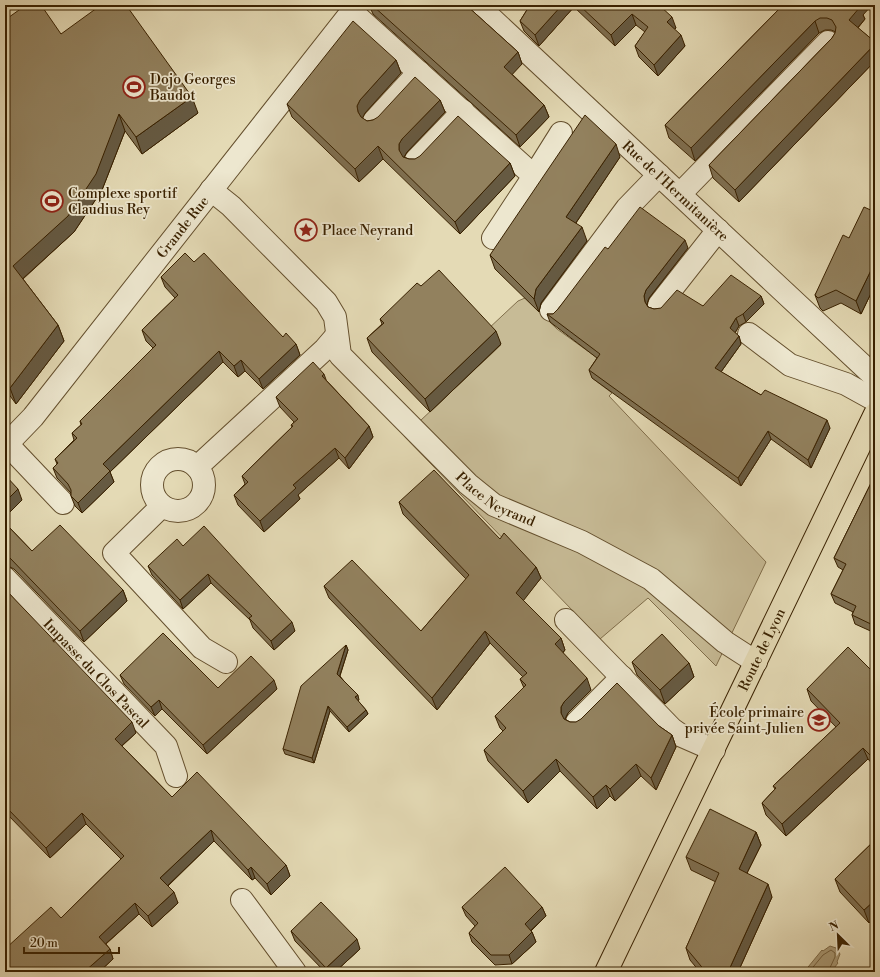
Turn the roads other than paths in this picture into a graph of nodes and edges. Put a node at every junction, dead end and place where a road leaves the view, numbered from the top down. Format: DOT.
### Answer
graph roads {
  1 [pos="477,5"];
  2 [pos="355,8"];
  3 [pos="828,42"];
  4 [pos="419,72"];
  5 [pos="463,111"];
  6 [pos="374,121"];
  7 [pos="561,133"];
  8 [pos="416,160"];
  9 [pos="658,175"];
  10 [pos="534,176"];
  11 [pos="211,190"];
  12 [pos="680,194"];
  13 [pos="718,230"];
  14 [pos="492,238"];
  15 [pos="659,305"];
  16 [pos="550,310"];
  17 [pos="749,334"];
  18 [pos="337,335"];
  19 [pos="875,377"];
  20 [pos="875,400"];
  21 [pos="875,414"];
  22 [pos="6,445"];
  23 [pos="197,467"];
  24 [pos="63,502"];
  25 [pos="162,506"];
  26 [pos="5,578"];
  27 [pos="566,620"];
  28 [pos="226,662"];
  29 [pos="756,662"];
  30 [pos="622,677"];
  31 [pos="577,722"];
  32 [pos="714,750"];
  33 [pos="176,776"];
  34 [pos="242,900"];
  35 [pos="296,972"];
  36 [pos="606,972"];
  1 -- 9 [label="street, Rue de l'Hermitanière"];
  2 -- 4 [label="street"];
  2 -- 11 [label="street, Grande Rue"];
  3 -- 12 [label="street"];
  4 -- 5 [label="street"];
  4 -- 6 [label="street"];
  5 -- 8 [label="street"];
  5 -- 10 [label="street"];
  7 -- 10 [label="street"];
  9 -- 12 [label="street, Rue de l'Hermitanière"];
  9 -- 16 [label="street"];
  10 -- 14 [label="street"];
  11 -- 18 [label="street, Place Neyrand"];
  11 -- 22 [label="street, Grande Rue"];
  12 -- 13 [label="street, Rue de l'Hermitanière"];
  13 -- 15 [label="street"];
  13 -- 19 [label="street, Rue de l'Hermitanière"];
  17 -- 20 [label="street"];
  18 -- 23 [label="street"];
  18 -- 29 [label="street, Place Neyrand"];
  21 -- 29 [label="main road, Route de Lyon"];
  22 -- 24 [label="street"];
  23 -- 25 [label="street"];
  23 -- 25 [label="street"];
  25 -- 28 [label="street"];
  26 -- 33 [label="street, Impasse du Clos Pascal"];
  27 -- 30 [label="street"];
  29 -- 32 [label="main road, Route de Lyon"];
  30 -- 31 [label="street"];
  30 -- 32 [label="street"];
  32 -- 36 [label="main road, Route de Lyon"];
  34 -- 35 [label="street"];
}
